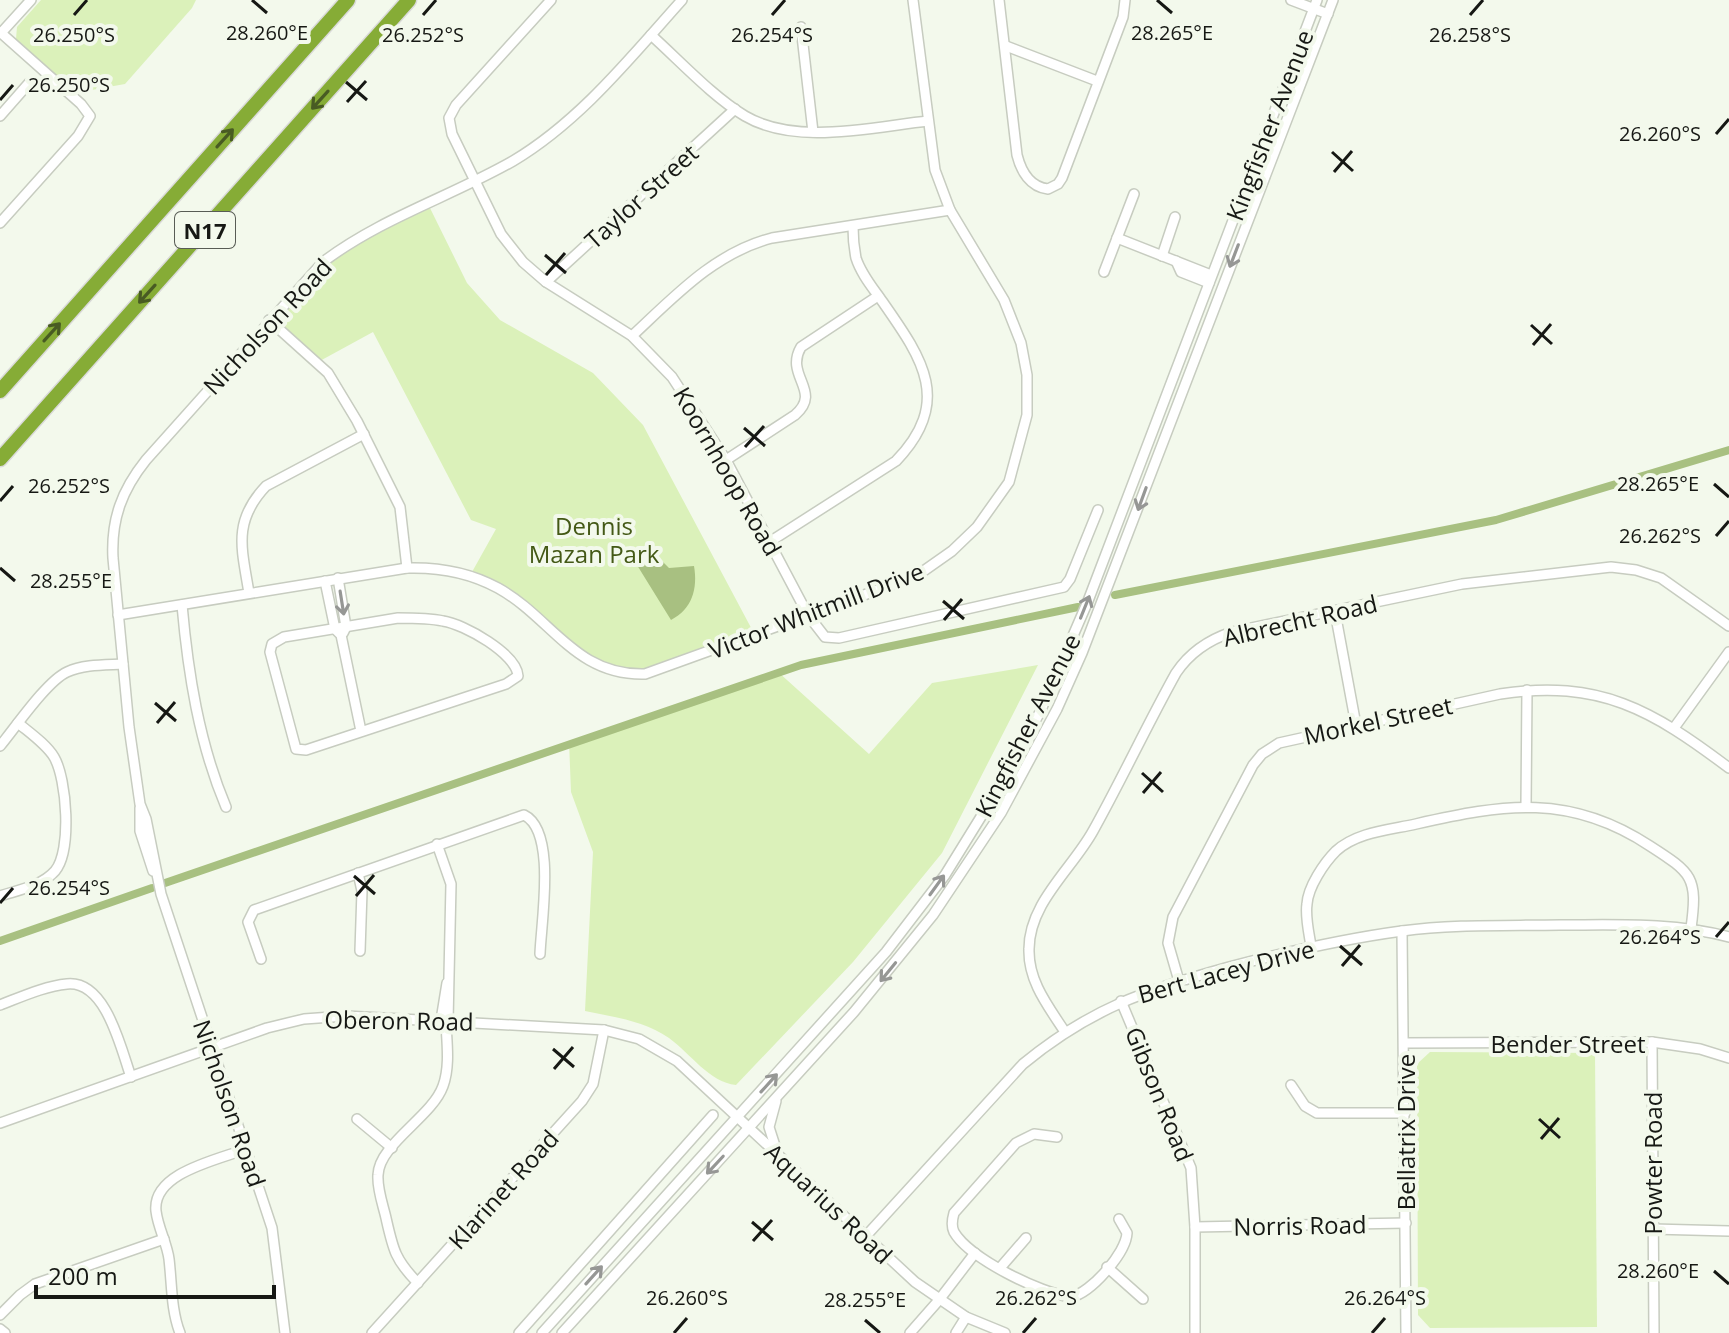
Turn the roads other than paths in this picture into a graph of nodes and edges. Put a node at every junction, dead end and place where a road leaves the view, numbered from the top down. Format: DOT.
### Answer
graph roads {
  1 [pos="31,0"];
  2 [pos="348,0"];
  3 [pos="409,0"];
  4 [pos="551,0"];
  5 [pos="682,0"];
  6 [pos="913,0"];
  7 [pos="999,0"];
  8 [pos="1125,0"];
  9 [pos="1291,0"];
  10 [pos="1333,0"];
  11 [pos="1315,4"];
  12 [pos="1328,14"];
  13 [pos="801,27"];
  14 [pos="1,32"];
  15 [pos="651,35"];
  16 [pos="1006,46"];
  17 [pos="1097,81"];
  18 [pos="29,83"];
  19 [pos="735,109"];
  20 [pos="0,116"];
  21 [pos="928,121"];
  22 [pos="813,132"];
  23 [pos="474,180"];
  24 [pos="1134,194"];
  25 [pos="950,210"];
  26 [pos="1175,217"];
  27 [pos="0,223"];
  28 [pos="853,227"];
  29 [pos="1117,238"];
  30 [pos="1162,256"];
  31 [pos="1104,272"];
  32 [pos="1210,279"];
  33 [pos="546,282"];
  34 [pos="878,296"];
  35 [pos="269,320"];
  36 [pos="632,336"];
  37 [pos="0,391"];
  38 [pos="364,434"];
  39 [pos="0,459"];
  40 [pos="726,460"];
  41 [pos="1098,510"];
  42 [pos="771,541"];
  43 [pos="407,568"];
  44 [pos="338,578"];
  45 [pos="325,581"];
  46 [pos="249,593"];
  47 [pos="182,605"];
  48 [pos="1335,612"];
  49 [pos="118,615"];
  50 [pos="808,615"];
  51 [pos="1729,626"];
  52 [pos="341,630"];
  53 [pos="1729,652"];
  54 [pos="123,664"];
  55 [pos="1527,690"];
  56 [pos="18,723"];
  57 [pos="1356,725"];
  58 [pos="1674,728"];
  59 [pos="361,731"];
  60 [pos="0,746"];
  61 [pos="1729,768"];
  62 [pos="1526,806"];
  63 [pos="226,807"];
  64 [pos="437,844"];
  65 [pos="358,873"];
  66 [pos="0,896"];
  67 [pos="1691,928"];
  68 [pos="1402,931"];
  69 [pos="1729,937"];
  70 [pos="1311,946"];
  71 [pos="360,951"];
  72 [pos="540,954"];
  73 [pos="261,959"];
  74 [pos="1179,981"];
  75 [pos="1121,1001"];
  76 [pos="0,1005"];
  77 [pos="446,1021"];
  78 [pos="604,1030"];
  79 [pos="1065,1032"];
  80 [pos="1652,1042"];
  81 [pos="1404,1043"];
  82 [pos="212,1049"];
  83 [pos="1729,1058"];
  84 [pos="131,1077"];
  85 [pos="1291,1085"];
  86 [pos="779,1094"];
  87 [pos="1405,1113"];
  88 [pos="713,1115"];
  89 [pos="738,1118"];
  90 [pos="357,1119"];
  91 [pos="0,1123"];
  92 [pos="749,1128"];
  93 [pos="1057,1137"];
  94 [pos="392,1148"];
  95 [pos="246,1149"];
  96 [pos="778,1154"];
  97 [pos="1119,1219"];
  98 [pos="1406,1223"];
  99 [pos="1195,1227"];
  100 [pos="1653,1229"];
  101 [pos="1729,1231"];
  102 [pos="865,1237"];
  103 [pos="1026,1238"];
  104 [pos="164,1239"];
  105 [pos="975,1253"];
  106 [pos="1107,1267"];
  107 [pos="1000,1268"];
  108 [pos="418,1283"];
  109 [pos="1143,1299"];
  110 [pos="939,1300"];
  111 [pos="0,1315"];
  112 [pos="966,1317"];
  113 [pos="533,1318"];
  114 [pos="0,1329"];
  115 [pos="546,1332"];
  116 [pos="5,1333"];
  117 [pos="180,1333"];
  118 [pos="285,1333"];
  119 [pos="372,1333"];
  120 [pos="519,1333"];
  121 [pos="562,1333"];
  122 [pos="910,1333"];
  123 [pos="956,1333"];
  124 [pos="1005,1333"];
  125 [pos="1195,1333"];
  126 [pos="1406,1333"];
  127 [pos="1654,1333"];
  1 -- 14 [label="street"];
  37 -- 2 [label="highway, N17, one-way"];
  3 -- 39 [label="highway, N17, one-way"];
  4 -- 23 [label="street, Koornhoop Road"];
  5 -- 15 [label="street, Nicholson Road"];
  6 -- 21 [label="street, Victor Whitmill Drive"];
  7 -- 16 [label="street"];
  8 -- 17 [label="street"];
  9 -- 11 [label="street"];
  10 -- 12 [label="street, Kingfisher Avenue"];
  11 -- 12 [label="street"];
  11 -- 32 [label="street, Kingfisher Avenue"];
  12 -- 86 [label="street, Kingfisher Avenue, one-way"];
  13 -- 22 [label="street"];
  14 -- 27 [label="street"];
  15 -- 19 [label="street"];
  15 -- 23 [label="street, Nicholson Road"];
  16 -- 17 [label="street"];
  16 -- 17 [label="street"];
  18 -- 20 [label="street"];
  19 -- 22 [label="street"];
  19 -- 33 [label="street, Taylor Street"];
  21 -- 22 [label="street"];
  21 -- 25 [label="street, Victor Whitmill Drive"];
  23 -- 33 [label="street, Koornhoop Road"];
  23 -- 35 [label="street, Nicholson Road"];
  24 -- 29 [label="street"];
  25 -- 28 [label="street"];
  25 -- 50 [label="street, Victor Whitmill Drive"];
  26 -- 30 [label="street"];
  28 -- 34 [label="street"];
  28 -- 36 [label="street"];
  29 -- 30 [label="street"];
  29 -- 31 [label="street"];
  30 -- 32 [label="street"];
  89 -- 32 [label="street, Kingfisher Avenue, one-way"];
  33 -- 36 [label="street, Koornhoop Road"];
  34 -- 40 [label="street"];
  34 -- 42 [label="street"];
  35 -- 38 [label="street"];
  35 -- 49 [label="street, Nicholson Road"];
  36 -- 40 [label="street, Koornhoop Road"];
  38 -- 43 [label="street"];
  38 -- 46 [label="street"];
  40 -- 42 [label="street, Koornhoop Road"];
  41 -- 50 [label="street, Koornhoop Road"];
  42 -- 50 [label="street, Koornhoop Road"];
  43 -- 44 [label="street, Victor Whitmill Drive"];
  43 -- 50 [label="street, Victor Whitmill Drive"];
  44 -- 45 [label="street, Victor Whitmill Drive"];
  44 -- 52 [label="street, one-way"];
  45 -- 46 [label="street, Victor Whitmill Drive"];
  45 -- 52 [label="street"];
  46 -- 47 [label="street, Victor Whitmill Drive"];
  47 -- 49 [label="street, Victor Whitmill Drive"];
  47 -- 63 [label="street"];
  48 -- 51 [label="street, Albrecht Road"];
  48 -- 57 [label="street"];
  48 -- 79 [label="street, Albrecht Road"];
  49 -- 54 [label="street, Nicholson Road"];
  52 -- 59 [label="street"];
  52 -- 59 [label="street"];
  52 -- 59 [label="street"];
  53 -- 58 [label="street"];
  54 -- 56 [label="street"];
  54 -- 82 [label="street, Nicholson Road"];
  55 -- 57 [label="street, Morkel Street"];
  55 -- 58 [label="street, Morkel Street"];
  55 -- 62 [label="street"];
  56 -- 60 [label="street"];
  56 -- 66 [label="street"];
  57 -- 74 [label="street, Morkel Street"];
  58 -- 61 [label="street, Morkel Street"];
  62 -- 67 [label="street"];
  62 -- 70 [label="street"];
  64 -- 65 [label="street"];
  64 -- 72 [label="street"];
  64 -- 77 [label="street"];
  65 -- 71 [label="street"];
  65 -- 73 [label="street"];
  67 -- 68 [label="street, Bert Lacey Drive"];
  67 -- 69 [label="street, Bert Lacey Drive"];
  68 -- 70 [label="street, Bert Lacey Drive"];
  68 -- 81 [label="street, Bellatrix Drive"];
  70 -- 74 [label="street, Bert Lacey Drive"];
  74 -- 75 [label="street, Bert Lacey Drive"];
  75 -- 79 [label="street, Bert Lacey Drive"];
  75 -- 99 [label="street, Gibson Road"];
  76 -- 84 [label="street"];
  77 -- 78 [label="street, Oberon Road"];
  77 -- 82 [label="street, Oberon Road"];
  77 -- 94 [label="street"];
  78 -- 89 [label="street, Oberon Road"];
  78 -- 108 [label="street, Klarinet Road"];
  79 -- 102 [label="street, Bert Lacey Drive"];
  80 -- 81 [label="street, Bender Street"];
  80 -- 83 [label="street, Bender Street"];
  80 -- 100 [label="street, Powter Road"];
  81 -- 87 [label="street, Bellatrix Drive"];
  82 -- 84 [label="street, Oberon Road"];
  82 -- 95 [label="street, Nicholson Road"];
  84 -- 91 [label="street, Oberon Road"];
  85 -- 87 [label="street"];
  86 -- 92 [label="street, Kingfisher Avenue"];
  86 -- 96 [label="street"];
  87 -- 98 [label="street, Bellatrix Drive"];
  88 -- 113 [label="street"];
  89 -- 92 [label="street, Aquarius Road"];
  115 -- 89 [label="street, Kingfisher Avenue, one-way"];
  90 -- 94 [label="street"];
  92 -- 96 [label="street, Aquarius Road"];
  92 -- 121 [label="street, Kingfisher Avenue, one-way"];
  93 -- 105 [label="street"];
  94 -- 108 [label="street"];
  95 -- 104 [label="street"];
  95 -- 118 [label="street, Nicholson Road"];
  96 -- 102 [label="street, Aquarius Road"];
  97 -- 106 [label="street"];
  98 -- 99 [label="street, Norris Road"];
  98 -- 126 [label="street, Bellatrix Drive"];
  99 -- 125 [label="street, Gibson Road"];
  100 -- 101 [label="street"];
  100 -- 127 [label="street, Powter Road"];
  102 -- 110 [label="street, Aquarius Road"];
  103 -- 107 [label="street"];
  104 -- 111 [label="street"];
  104 -- 117 [label="street"];
  105 -- 107 [label="street"];
  105 -- 110 [label="street"];
  106 -- 107 [label="street"];
  106 -- 109 [label="street"];
  108 -- 119 [label="street, Klarinet Road"];
  110 -- 112 [label="street, Aquarius Road"];
  110 -- 122 [label="street"];
  112 -- 123 [label="street"];
  112 -- 124 [label="street, Aquarius Road"];
  113 -- 115 [label="street"];
  113 -- 120 [label="street"];
  114 -- 116 [label="street"];
}
